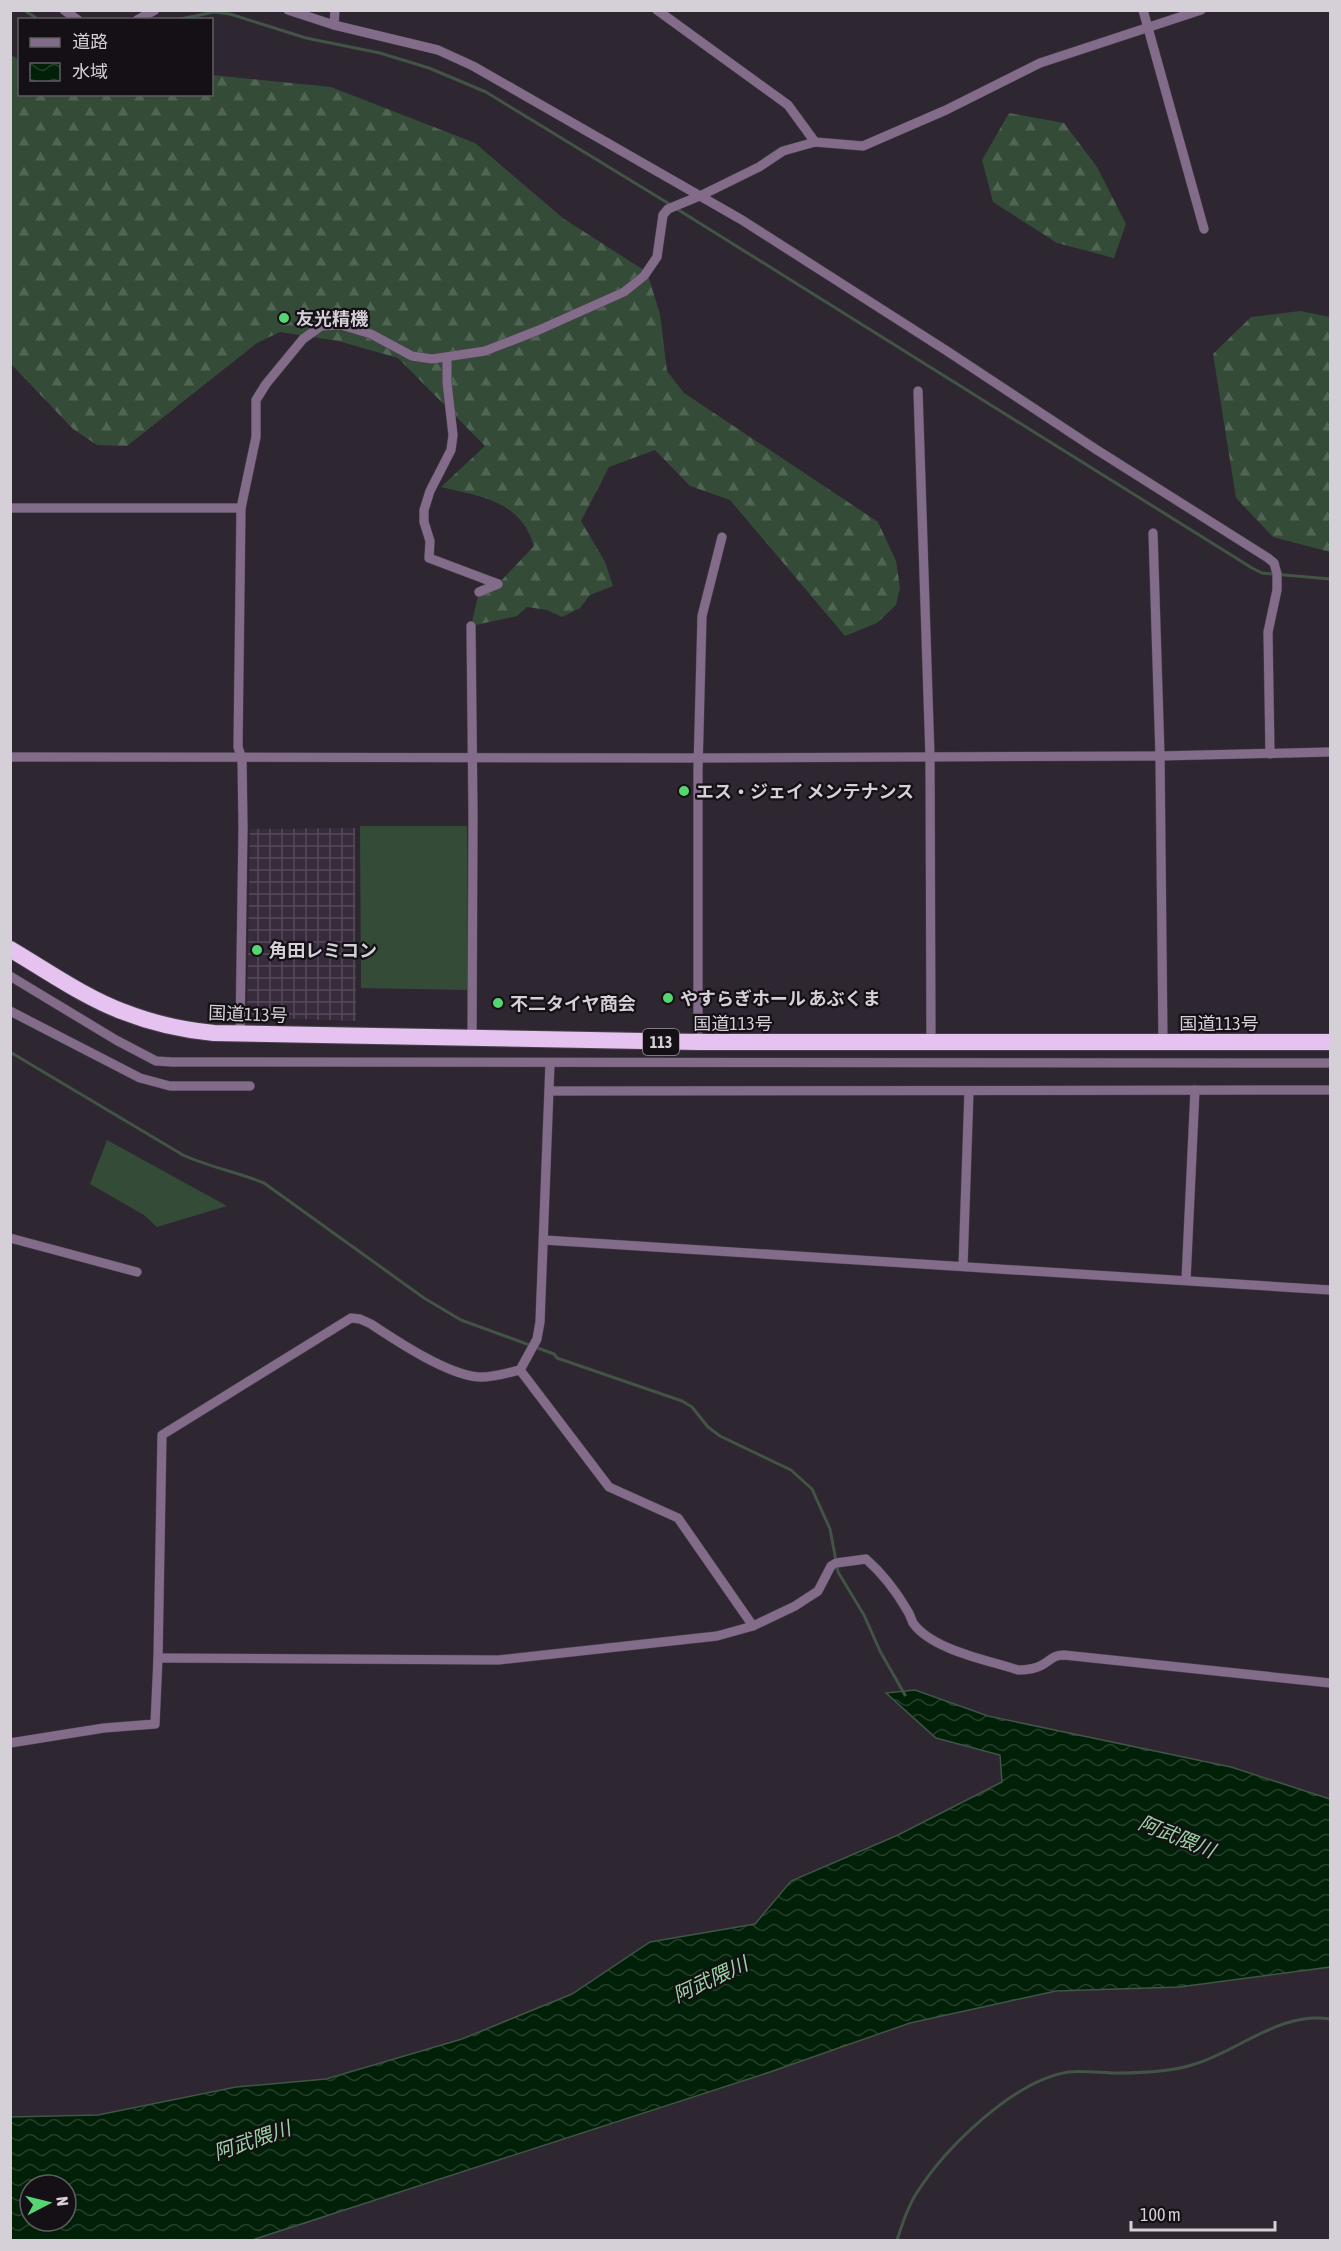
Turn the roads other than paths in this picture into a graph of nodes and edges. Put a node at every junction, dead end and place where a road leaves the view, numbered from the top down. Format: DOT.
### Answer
graph roads {
  1 [pos="155,10"];
  2 [pos="288,10"];
  3 [pos="335,10"];
  4 [pos="657,10"];
  5 [pos="1143,10"];
  6 [pos="1201,10"];
  7 [pos="140,18"];
  8 [pos="334,25"];
  9 [pos="1148,27"];
  10 [pos="815,142"];
  11 [pos="702,195"];
  12 [pos="1204,229"];
  13 [pos="447,358"];
  14 [pos="918,391"];
  15 [pos="10,508"];
  16 [pos="241,508"];
  17 [pos="1153,532"];
  18 [pos="722,537"];
  19 [pos="479,592"];
  20 [pos="471,626"];
  21 [pos="1330,752"];
  22 [pos="1270,754"];
  23 [pos="1160,756"];
  24 [pos="10,757"];
  25 [pos="930,757"];
  26 [pos="699,758"];
  27 [pos="242,759"];
  28 [pos="471,759"];
  29 [pos="10,949"];
  30 [pos="10,976"];
  31 [pos="10,1011"];
  32 [pos="240,1034"];
  33 [pos="472,1040"];
  34 [pos="698,1042"];
  35 [pos="1330,1042"];
  36 [pos="931,1043"];
  37 [pos="1163,1043"];
  38 [pos="550,1063"];
  39 [pos="1330,1063"];
  40 [pos="250,1086"];
  41 [pos="1195,1090"];
  42 [pos="1330,1090"];
  43 [pos="550,1091"];
  44 [pos="969,1091"];
  45 [pos="10,1238"];
  46 [pos="544,1240"];
  47 [pos="963,1266"];
  48 [pos="137,1272"];
  49 [pos="1186,1280"];
  50 [pos="1330,1290"];
  51 [pos="520,1370"];
  52 [pos="753,1626"];
  53 [pos="158,1658"];
  54 [pos="1330,1683"];
  55 [pos="10,1743"];
  1 -- 7 [label="street"];
  2 -- 8 [label="street"];
  3 -- 8 [label="street"];
  4 -- 10 [label="street"];
  5 -- 9 [label="street"];
  6 -- 9 [label="street"];
  8 -- 11 [label="street"];
  9 -- 10 [label="street"];
  9 -- 12 [label="street"];
  10 -- 11 [label="street"];
  11 -- 13 [label="street"];
  11 -- 22 [label="street"];
  13 -- 16 [label="street"];
  13 -- 19 [label="street"];
  14 -- 25 [label="street"];
  15 -- 16 [label="street"];
  16 -- 27 [label="street"];
  17 -- 23 [label="street"];
  18 -- 26 [label="street"];
  20 -- 28 [label="street"];
  21 -- 22 [label="street"];
  22 -- 23 [label="street"];
  23 -- 25 [label="street"];
  23 -- 37 [label="street"];
  24 -- 27 [label="street"];
  25 -- 26 [label="street"];
  25 -- 36 [label="street"];
  26 -- 28 [label="street"];
  26 -- 34 [label="street"];
  27 -- 28 [label="street"];
  27 -- 32 [label="street"];
  28 -- 33 [label="street"];
  29 -- 32 [label="highway, 国道113号 / 113"];
  30 -- 38 [label="street"];
  31 -- 40 [label="street"];
  32 -- 33 [label="highway, 国道113号 / 113"];
  33 -- 34 [label="highway, 国道113号 / 113"];
  34 -- 36 [label="highway, 国道113号 / 113"];
  35 -- 37 [label="highway, 国道113号 / 113"];
  36 -- 37 [label="highway, 国道113号 / 113"];
  38 -- 39 [label="street"];
  38 -- 43 [label="street"];
  41 -- 42 [label="street"];
  41 -- 44 [label="street"];
  41 -- 49 [label="street"];
  43 -- 44 [label="street"];
  43 -- 46 [label="street"];
  44 -- 47 [label="street"];
  45 -- 48 [label="street"];
  46 -- 47 [label="street"];
  46 -- 51 [label="street"];
  47 -- 49 [label="street"];
  49 -- 50 [label="street"];
  51 -- 52 [label="street"];
  51 -- 53 [label="street"];
  52 -- 53 [label="street"];
  52 -- 54 [label="street"];
  53 -- 55 [label="street"];
}
